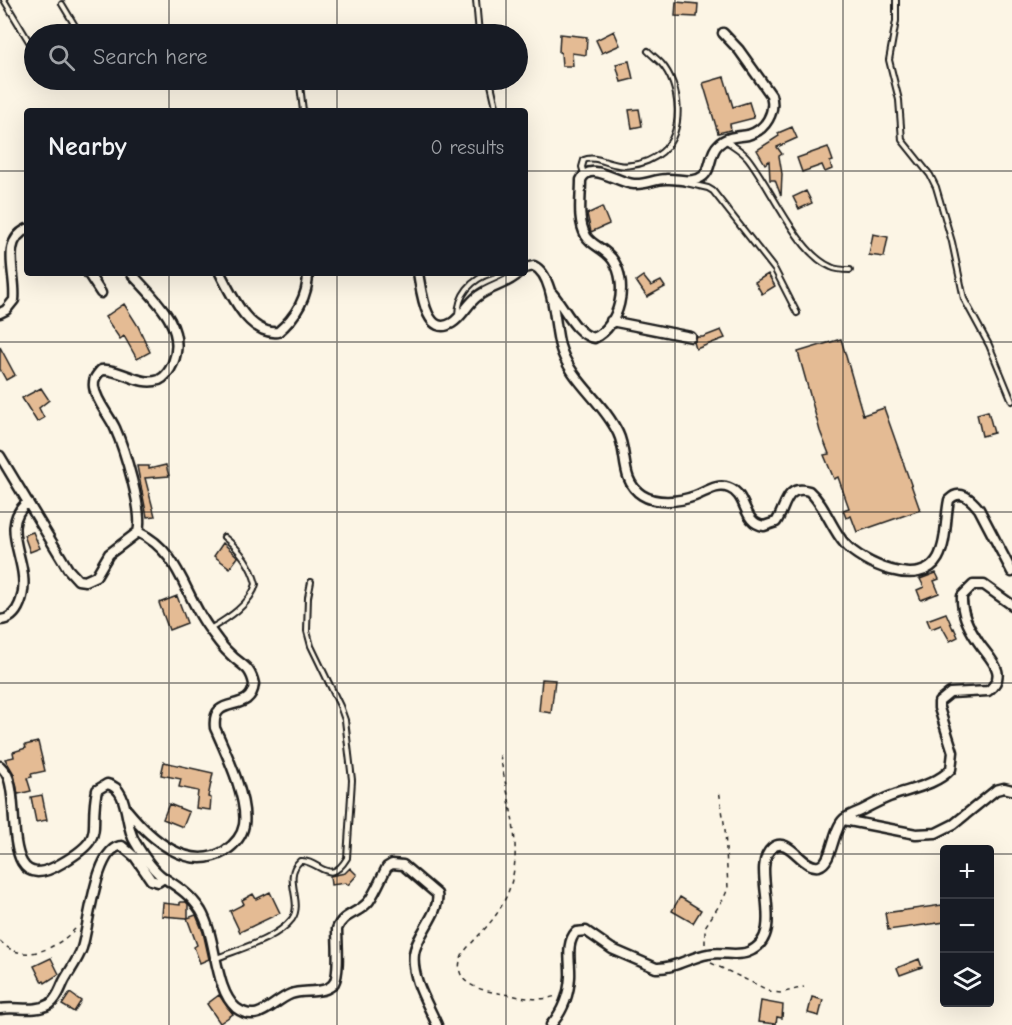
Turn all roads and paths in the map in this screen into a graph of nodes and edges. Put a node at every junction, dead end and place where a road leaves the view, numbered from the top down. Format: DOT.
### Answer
graph roads {
  1 [pos="4,0"];
  2 [pos="476,0"];
  3 [pos="896,0"];
  4 [pos="62,4"];
  5 [pos="74,24"];
  6 [pos="478,24"];
  7 [pos="24,33"];
  8 [pos="723,33"];
  9 [pos="648,51"];
  10 [pos="301,90"];
  11 [pos="492,90"];
  12 [pos="303,108"];
  13 [pos="496,108"];
  14 [pos="724,140"];
  15 [pos="584,175"];
  16 [pos="680,180"];
  17 [pos="24,231"];
  18 [pos="528,266"];
  19 [pos="850,270"];
  20 [pos="90,276"];
  21 [pos="134,276"];
  22 [pos="222,276"];
  23 [pos="308,276"];
  24 [pos="418,276"];
  25 [pos="485,276"];
  26 [pos="515,276"];
  27 [pos="549,291"];
  28 [pos="100,293"];
  29 [pos="0,313"];
  30 [pos="797,313"];
  31 [pos="458,317"];
  32 [pos="610,321"];
  33 [pos="692,337"];
  34 [pos="1012,401"];
  35 [pos="0,456"];
  36 [pos="28,502"];
  37 [pos="138,532"];
  38 [pos="224,537"];
  39 [pos="997,546"];
  40 [pos="1012,560"];
  41 [pos="1012,572"];
  42 [pos="311,582"];
  43 [pos="1012,605"];
  44 [pos="0,620"];
  45 [pos="209,629"];
  46 [pos="500,755"];
  47 [pos="0,765"];
  48 [pos="719,790"];
  49 [pos="1012,790"];
  50 [pos="126,809"];
  51 [pos="843,820"];
  52 [pos="164,878"];
  53 [pos="90,913"];
  54 [pos="0,941"];
  55 [pos="702,955"];
  56 [pos="217,958"];
  57 [pos="804,987"];
  58 [pos="568,991"];
  59 [pos="0,1009"];
  60 [pos="437,1025"];
  61 [pos="550,1025"];
  1 -- 7 [label="lane"];
  2 -- 6 [label="lane"];
  3 -- 34 [label="lane"];
  4 -- 5 [label="lane"];
  8 -- 14 [label="street"];
  9 -- 15 [label="lane"];
  10 -- 12 [label="lane"];
  11 -- 13 [label="lane"];
  14 -- 16 [label="street"];
  14 -- 19 [label="lane"];
  15 -- 16 [label="street"];
  15 -- 32 [label="street"];
  16 -- 30 [label="lane"];
  17 -- 29 [label="street"];
  18 -- 27 [label="street"];
  20 -- 28 [label="street"];
  21 -- 37 [label="street"];
  22 -- 23 [label="street"];
  24 -- 31 [label="street"];
  25 -- 31 [label="lane"];
  26 -- 31 [label="street"];
  27 -- 32 [label="street"];
  27 -- 39 [label="street"];
  32 -- 33 [label="street"];
  35 -- 36 [label="street"];
  36 -- 37 [label="street"];
  36 -- 44 [label="street"];
  37 -- 45 [label="street"];
  38 -- 45 [label="lane"];
  39 -- 40 [label="lane"];
  39 -- 41 [label="street"];
  42 -- 56 [label="lane"];
  43 -- 51 [label="street"];
  45 -- 50 [label="street"];
  46 -- 58 [label="path"];
  47 -- 50 [label="street"];
  48 -- 55 [label="path"];
  49 -- 51 [label="street"];
  50 -- 52 [label="street"];
  51 -- 55 [label="street"];
  52 -- 53 [label="street"];
  52 -- 56 [label="street"];
  53 -- 54 [label="path"];
  53 -- 59 [label="street"];
  55 -- 57 [label="path"];
  55 -- 58 [label="street"];
  56 -- 60 [label="street"];
  58 -- 61 [label="street"];
}
